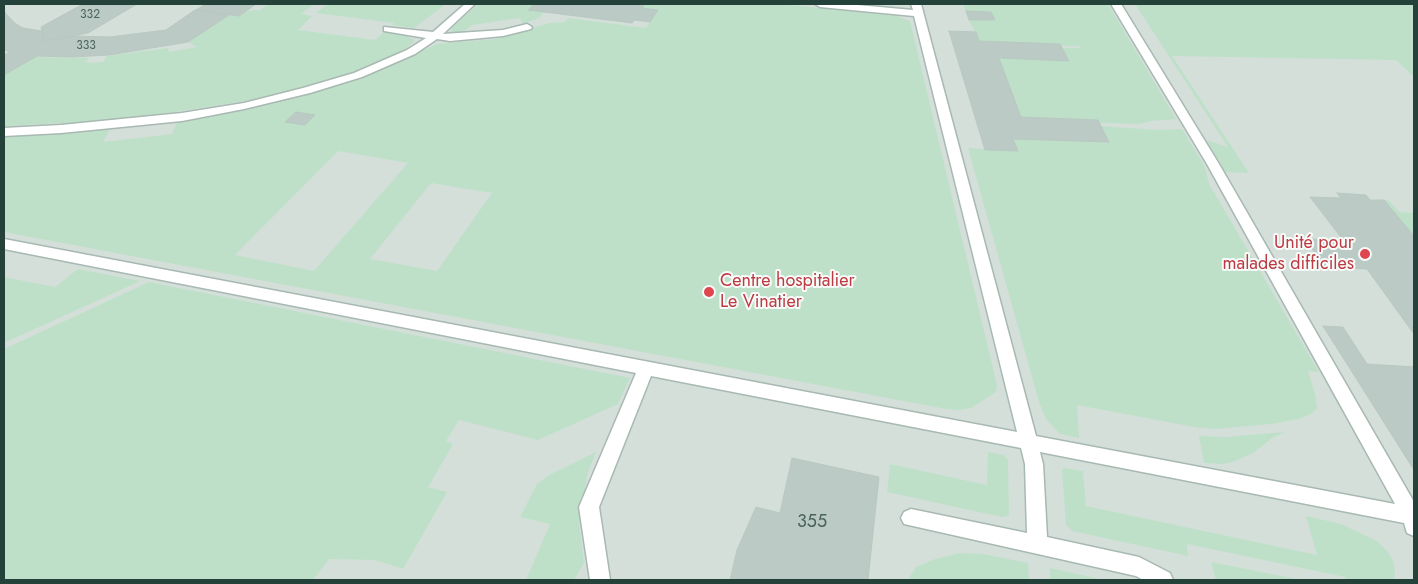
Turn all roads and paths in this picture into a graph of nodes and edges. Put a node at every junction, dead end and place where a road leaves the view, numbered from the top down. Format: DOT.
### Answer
graph roads {
  1 [pos="470,4"];
  2 [pos="820,4"];
  3 [pos="1116,4"];
  4 [pos="918,9"];
  5 [pos="528,27"];
  6 [pos="388,29"];
  7 [pos="435,36"];
  8 [pos="4,132"];
  9 [pos="4,244"];
  10 [pos="646,368"];
  11 [pos="1028,443"];
  12 [pos="911,518"];
  13 [pos="1413,522"];
  14 [pos="1038,544"];
  15 [pos="600,580"];
  16 [pos="1163,580"];
  1 -- 7 [label="lane"];
  2 -- 4 [label="lane"];
  3 -- 13 [label="lane"];
  4 -- 11 [label="lane"];
  5 -- 7 [label="lane"];
  6 -- 7 [label="lane"];
  7 -- 8 [label="lane"];
  9 -- 10 [label="lane"];
  10 -- 11 [label="lane"];
  10 -- 15 [label="lane"];
  11 -- 13 [label="lane"];
  11 -- 14 [label="lane"];
  12 -- 14 [label="lane"];
  14 -- 16 [label="lane"];
}
